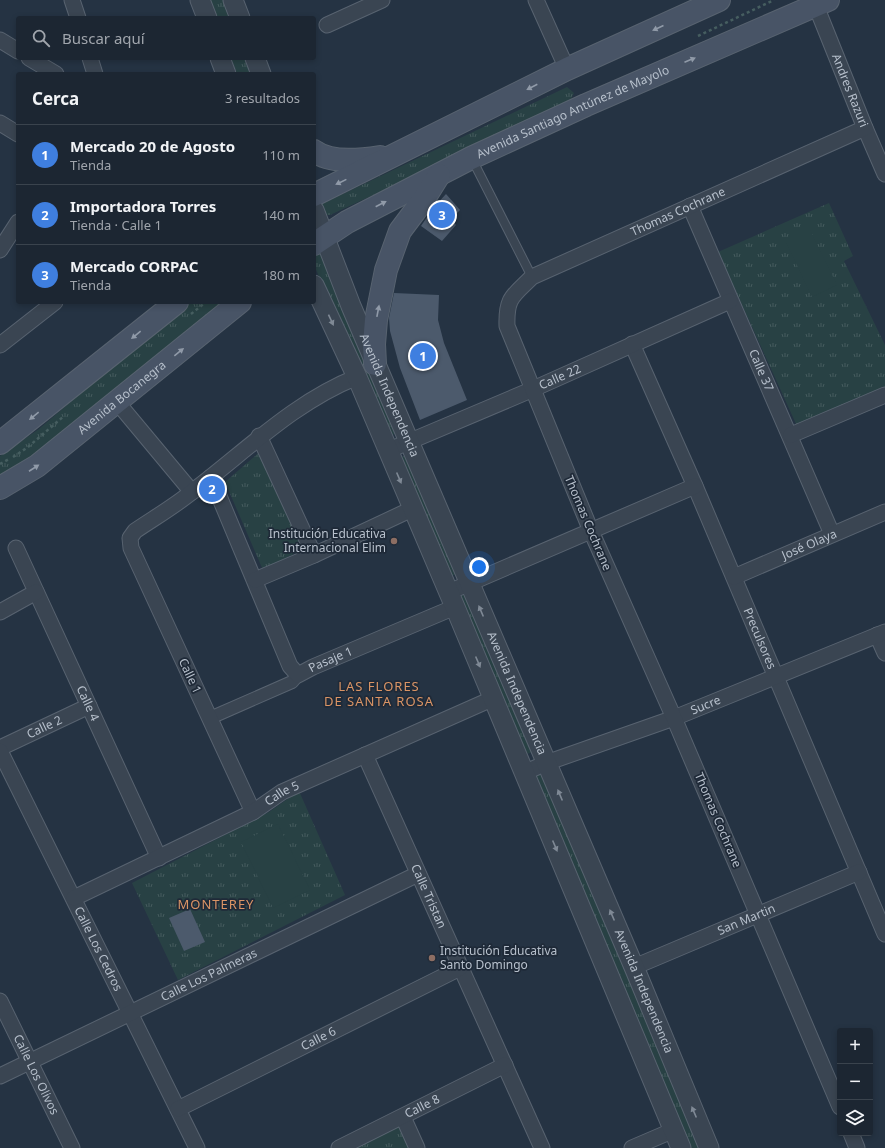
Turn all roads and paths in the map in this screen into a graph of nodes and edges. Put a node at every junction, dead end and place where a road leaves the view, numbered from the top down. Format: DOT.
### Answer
graph roads {
  1 [pos="72,0"];
  2 [pos="200,0"];
  3 [pos="233,0"];
  4 [pos="382,0"];
  5 [pos="536,0"];
  6 [pos="719,0"];
  7 [pos="822,3"];
  8 [pos="77,16"];
  9 [pos="205,16"];
  10 [pos="239,16"];
  11 [pos="327,25"];
  12 [pos="0,40"];
  13 [pos="16,50"];
  14 [pos="32,60"];
  15 [pos="91,60"];
  16 [pos="221,60"];
  17 [pos="256,60"];
  18 [pos="567,69"];
  19 [pos="53,72"];
  20 [pos="94,72"];
  21 [pos="225,72"];
  22 [pos="260,72"];
  23 [pos="0,123"];
  24 [pos="864,128"];
  25 [pos="16,133"];
  26 [pos="316,152"];
  27 [pos="397,154"];
  28 [pos="471,158"];
  29 [pos="440,174"];
  30 [pos="885,174"];
  31 [pos="316,194"];
  32 [pos="690,206"];
  33 [pos="316,222"];
  34 [pos="16,225"];
  35 [pos="319,241"];
  36 [pos="0,250"];
  37 [pos="532,278"];
  38 [pos="316,289"];
  39 [pos="730,301"];
  40 [pos="52,304"];
  41 [pos="174,304"];
  42 [pos="238,304"];
  43 [pos="632,344"];
  44 [pos="0,345"];
  45 [pos="375,364"];
  46 [pos="357,377"];
  47 [pos="531,390"];
  48 [pos="885,395"];
  49 [pos="117,402"];
  50 [pos="791,435"];
  51 [pos="259,436"];
  52 [pos="408,442"];
  53 [pos="0,443"];
  54 [pos="387,451"];
  55 [pos="211,477"];
  56 [pos="695,486"];
  57 [pos="0,488"];
  58 [pos="192,492"];
  59 [pos="412,509"];
  60 [pos="885,512"];
  61 [pos="591,531"];
  62 [pos="832,534"];
  63 [pos="16,548"];
  64 [pos="314,555"];
  65 [pos="734,577"];
  66 [pos="255,580"];
  67 [pos="470,584"];
  68 [pos="36,592"];
  69 [pos="452,600"];
  70 [pos="0,612"];
  71 [pos="881,633"];
  72 [pos="885,653"];
  73 [pos="298,675"];
  74 [pos="776,677"];
  75 [pos="494,698"];
  76 [pos="89,706"];
  77 [pos="210,718"];
  78 [pos="674,718"];
  79 [pos="0,749"];
  80 [pos="365,755"];
  81 [pos="546,763"];
  82 [pos="524,773"];
  83 [pos="253,812"];
  84 [pos="159,858"];
  85 [pos="859,872"];
  86 [pos="418,874"];
  87 [pos="74,898"];
  88 [pos="759,916"];
  89 [pos="885,934"];
  90 [pos="634,967"];
  91 [pos="460,968"];
  92 [pos="0,1001"];
  93 [pos="131,1013"];
  94 [pos="30,1061"];
  95 [pos="505,1065"];
  96 [pos="0,1076"];
  97 [pos="837,1100"];
  98 [pos="178,1109"];
  99 [pos="402,1117"];
  100 [pos="674,1130"];
  101 [pos="852,1136"];
  102 [pos="72,1148"];
  103 [pos="197,1148"];
  104 [pos="339,1148"];
  105 [pos="417,1148"];
  106 [pos="542,1148"];
  107 [pos="632,1148"];
  108 [pos="681,1148"];
  109 [pos="709,1148"];
  110 [pos="857,1148"];
  1 -- 8 [label="street"];
  2 -- 9 [label="street"];
  3 -- 10 [label="street"];
  4 -- 11 [label="street"];
  5 -- 18 [label="street"];
  6 -- 18 [label="main road, one-way"];
  7 -- 24 [label="street, Andres Razuri"];
  28 -- 7 [label="main road, Avenida Santiago Antúnez de Mayolo, one-way"];
  12 -- 13 [label="street"];
  14 -- 19 [label="street"];
  15 -- 20 [label="street"];
  16 -- 21 [label="street"];
  17 -- 22 [label="street"];
  18 -- 27 [label="main road, one-way"];
  23 -- 25 [label="street"];
  24 -- 30 [label="street, Andres Razuri"];
  24 -- 32 [label="street, Thomas Cochrane"];
  26 -- 27 [label="main road"];
  27 -- 31 [label="main road, one-way"];
  28 -- 29 [label="main road, Avenida Santiago Antúnez de Mayolo"];
  28 -- 37 [label="lane"];
  35 -- 29 [label="main road, Avenida Santiago Antúnez de Mayolo, one-way"];
  45 -- 29 [label="main road, one-way"];
  32 -- 37 [label="street, Thomas Cochrane"];
  32 -- 39 [label="street, Calle 37"];
  33 -- 35 [label="street, Avenida Independencia"];
  34 -- 36 [label="street"];
  35 -- 45 [label="street, Avenida Independencia"];
  37 -- 47 [label="street, Thomas Cochrane"];
  38 -- 46 [label="street, Avenida Independencia, one-way"];
  39 -- 43 [label="street, Calle 22"];
  39 -- 50 [label="street, Calle 37"];
  40 -- 44 [label="street"];
  41 -- 53 [label="main road, one-way"];
  49 -- 42 [label="main road, Avenida Bocanegra, one-way"];
  43 -- 47 [label="street, Calle 22"];
  43 -- 56 [label="street, Preculsores"];
  45 -- 52 [label="street, Avenida Independencia"];
  46 -- 51 [label="street"];
  46 -- 54 [label="street, Avenida Independencia"];
  47 -- 52 [label="street, Calle 22"];
  47 -- 61 [label="street, Thomas Cochrane"];
  48 -- 50 [label="street"];
  57 -- 49 [label="main road, Avenida Bocanegra, one-way"];
  49 -- 58 [label="street"];
  50 -- 62 [label="street, Calle 37"];
  51 -- 55 [label="street"];
  51 -- 64 [label="street"];
  52 -- 54 [label="street, Calle 22"];
  52 -- 67 [label="street, Avenida Independencia"];
  54 -- 59 [label="street, Avenida Independencia, one-way"];
  55 -- 58 [label="street"];
  55 -- 66 [label="street"];
  56 -- 61 [label="street, Pasaje 1"];
  56 -- 65 [label="street, Preculsores"];
  58 -- 77 [label="street, Calle 1"];
  59 -- 64 [label="street"];
  59 -- 69 [label="street, Avenida Independencia"];
  60 -- 62 [label="street, José Olaya"];
  61 -- 67 [label="street, Pasaje 1"];
  61 -- 78 [label="street, Thomas Cochrane"];
  62 -- 65 [label="street, José Olaya"];
  63 -- 68 [label="street, Calle 4"];
  64 -- 66 [label="street"];
  65 -- 74 [label="street, Preculsores"];
  66 -- 73 [label="street"];
  67 -- 69 [label="street, Pasaje 1"];
  81 -- 67 [label="street, Avenida Independencia, one-way"];
  68 -- 70 [label="street"];
  68 -- 76 [label="street, Calle 4"];
  69 -- 73 [label="street, Pasaje 1"];
  69 -- 75 [label="street, Avenida Independencia, one-way"];
  71 -- 72 [label="street"];
  71 -- 74 [label="street, Sucre"];
  73 -- 77 [label="street, Pasaje 1"];
  74 -- 78 [label="street, Sucre"];
  74 -- 85 [label="street, Preculsores"];
  75 -- 80 [label="street, Calle 5"];
  75 -- 82 [label="street, Avenida Independencia"];
  76 -- 79 [label="street, Calle 2"];
  76 -- 84 [label="street, Calle 4"];
  77 -- 83 [label="street, Calle 1"];
  78 -- 81 [label="street, Sucre"];
  78 -- 88 [label="street, Thomas Cochrane"];
  79 -- 87 [label="street, Calle Los Cedros"];
  80 -- 83 [label="street, Calle 5"];
  80 -- 86 [label="street, Calle Tristan"];
  81 -- 82 [label="street, Sucre"];
  90 -- 81 [label="street, Avenida Independencia, one-way"];
  82 -- 100 [label="street, Avenida Independencia, one-way"];
  83 -- 84 [label="street, Calle 5"];
  84 -- 87 [label="street, Calle 5"];
  85 -- 88 [label="street, San Martin"];
  85 -- 89 [label="street, Preculsores"];
  86 -- 91 [label="street, Calle Tristan"];
  86 -- 93 [label="street, Calle Los Palmeras"];
  87 -- 93 [label="street, Calle Los Cedros"];
  88 -- 90 [label="street, San Martin"];
  88 -- 97 [label="street, Thomas Cochrane"];
  109 -- 90 [label="street, Avenida Independencia, one-way"];
  91 -- 95 [label="street, Calle Tristan"];
  91 -- 98 [label="street, Calle 6"];
  92 -- 94 [label="street, Calle Los Olivos"];
  93 -- 94 [label="street, Calle Los Palmeras"];
  93 -- 98 [label="street, Calle Los Cedros"];
  94 -- 96 [label="street, Calle Los Palmeras"];
  94 -- 102 [label="street, Calle Los Olivos"];
  95 -- 99 [label="street, Calle 8"];
  95 -- 106 [label="street, Calle Tristan"];
  98 -- 103 [label="street, Calle Los Cedros"];
  99 -- 104 [label="street, Calle 8"];
  99 -- 105 [label="street"];
  100 -- 107 [label="street"];
  100 -- 108 [label="street, Avenida Independencia"];
  101 -- 110 [label="street"];
}
